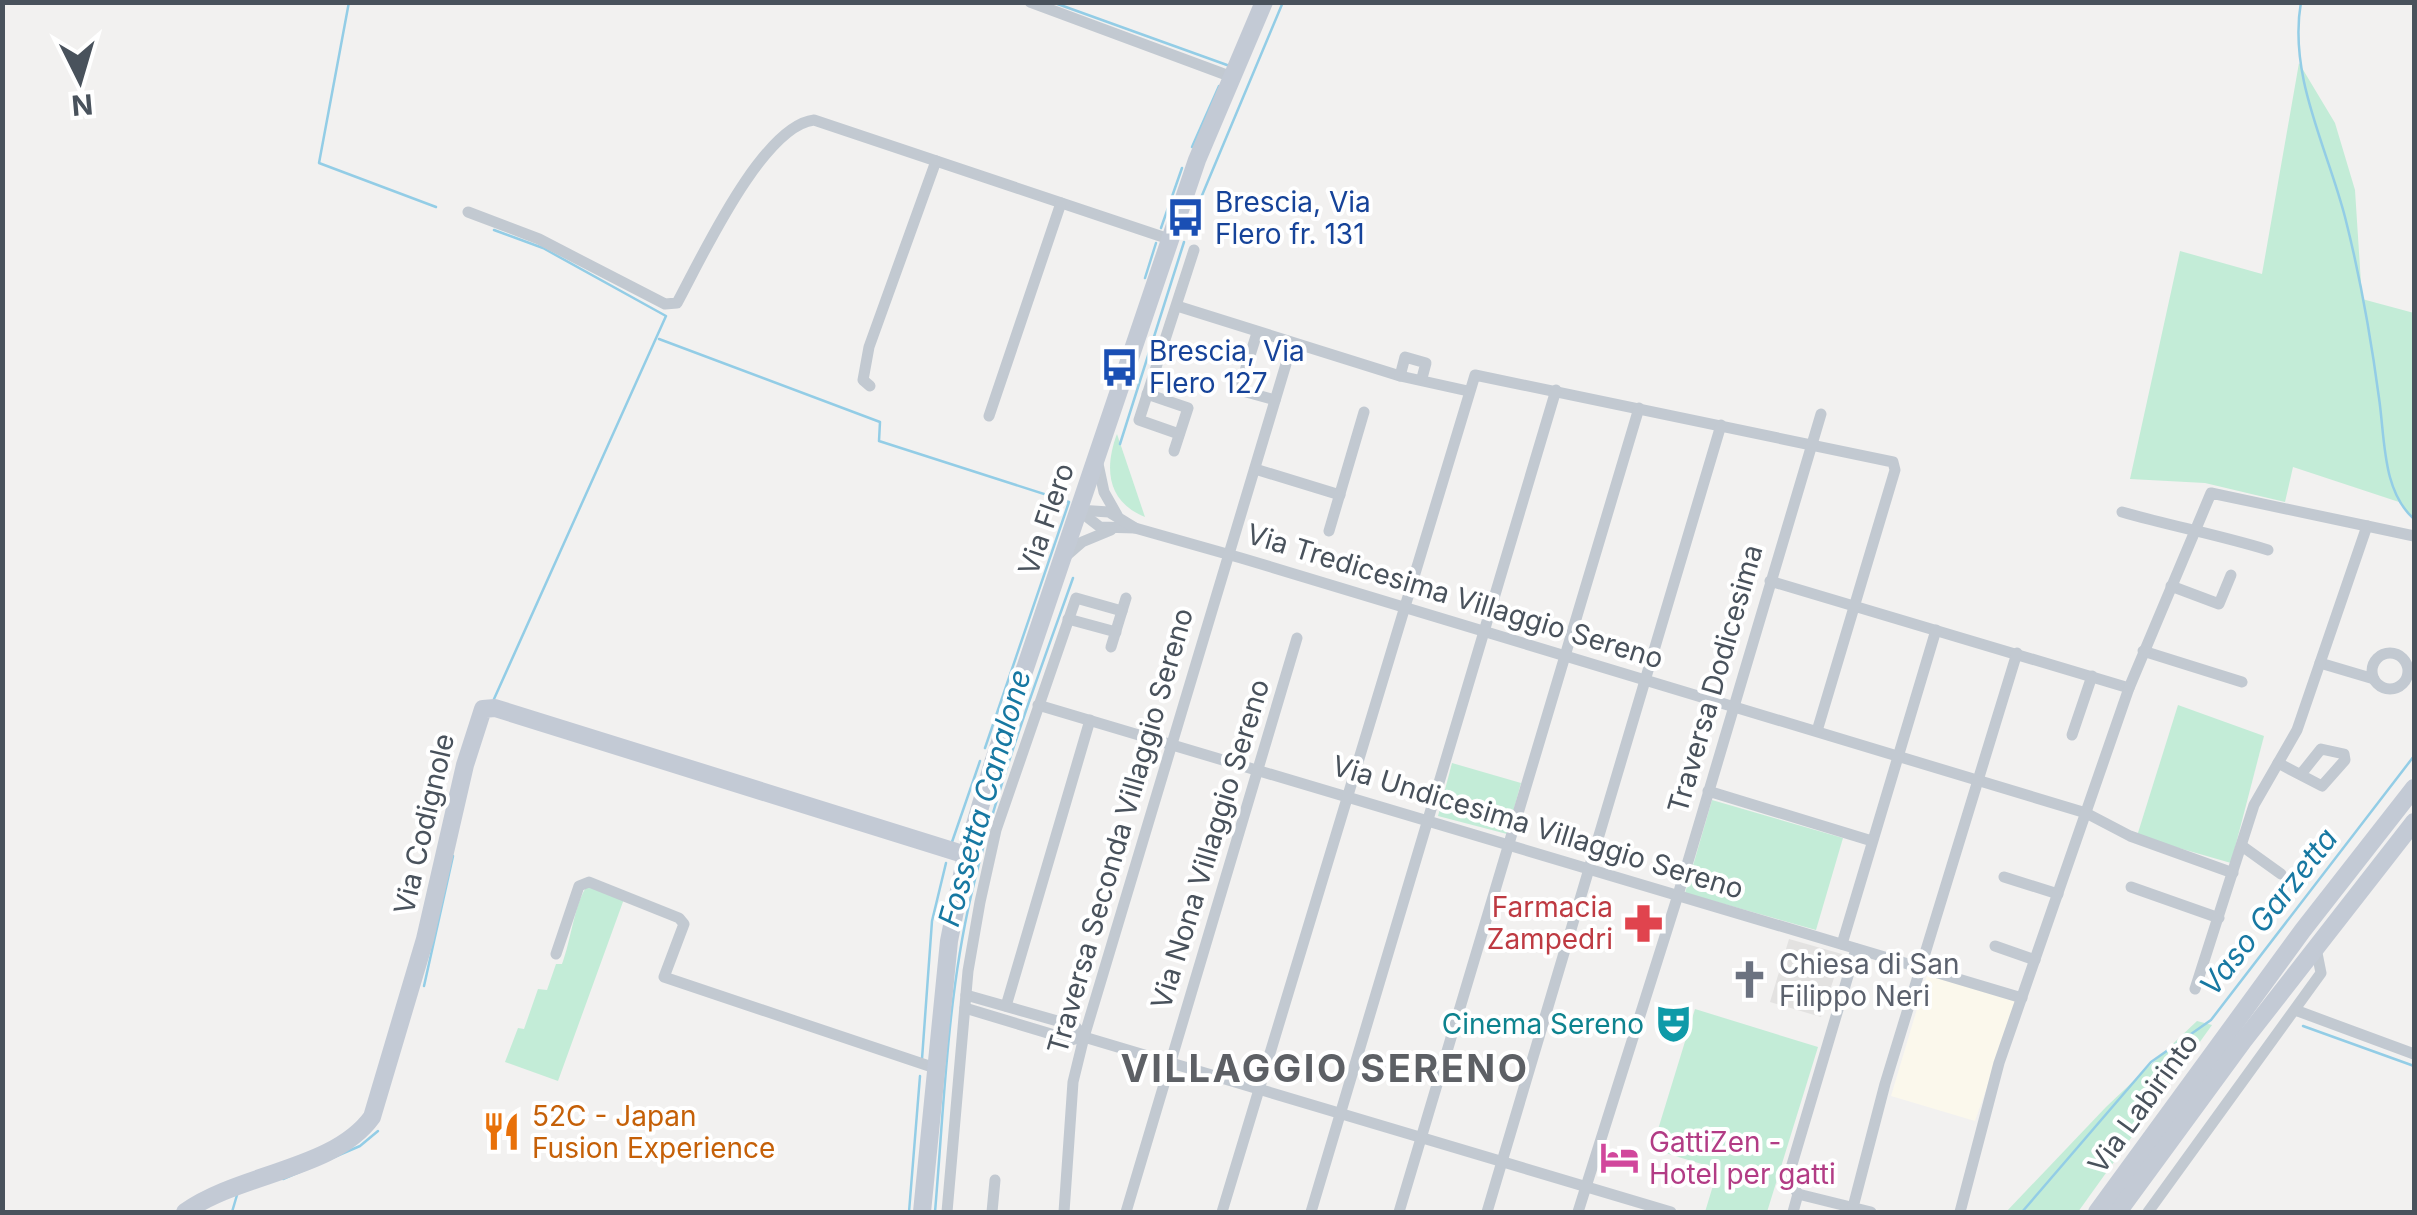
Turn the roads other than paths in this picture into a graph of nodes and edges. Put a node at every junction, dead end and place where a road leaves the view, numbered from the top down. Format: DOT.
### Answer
graph roads {
  1 [pos="1030,2"];
  2 [pos="1264,2"];
  3 [pos="1232,77"];
  4 [pos="936,161"];
  5 [pos="1061,203"];
  6 [pos="468,212"];
  7 [pos="1170,239"];
  8 [pos="1194,250"];
  9 [pos="1177,306"];
  10 [pos="1257,333"];
  11 [pos="1292,344"];
  12 [pos="1400,376"];
  13 [pos="1422,378"];
  14 [pos="870,386"];
  15 [pos="1556,390"];
  16 [pos="1468,391"];
  17 [pos="1147,394"];
  18 [pos="1275,400"];
  19 [pos="1640,408"];
  20 [pos="1364,412"];
  21 [pos="1821,414"];
  22 [pos="989,416"];
  23 [pos="1721,426"];
  24 [pos="1180,434"];
  25 [pos="1810,446"];
  26 [pos="1174,451"];
  27 [pos="1098,452"];
  28 [pos="1255,470"];
  29 [pos="1340,495"];
  30 [pos="1078,510"];
  31 [pos="2122,512"];
  32 [pos="1117,515"];
  33 [pos="2367,526"];
  34 [pos="1135,528"];
  35 [pos="1113,529"];
  36 [pos="2198,530"];
  37 [pos="1329,531"];
  38 [pos="2414,536"];
  39 [pos="2268,550"];
  40 [pos="1228,554"];
  41 [pos="1060,562"];
  42 [pos="2231,575"];
  43 [pos="1770,580"];
  44 [pos="2171,586"];
  45 [pos="1126,598"];
  46 [pos="1855,604"];
  47 [pos="1403,606"];
  48 [pos="1122,612"];
  49 [pos="1068,618"];
  50 [pos="1936,630"];
  51 [pos="1484,631"];
  52 [pos="1116,632"];
  53 [pos="1297,638"];
  54 [pos="1111,647"];
  55 [pos="2143,650"];
  56 [pos="2017,652"];
  57 [pos="1564,655"];
  58 [pos="2320,664"];
  59 [pos="2092,676"];
  60 [pos="1646,679"];
  61 [pos="2374,679"];
  62 [pos="2242,682"];
  63 [pos="2129,688"];
  64 [pos="1038,705"];
  65 [pos="1733,705"];
  66 [pos="1090,720"];
  67 [pos="1817,730"];
  68 [pos="2072,735"];
  69 [pos="1172,744"];
  70 [pos="1898,755"];
  71 [pos="2278,763"];
  72 [pos="1258,770"];
  73 [pos="2302,774"];
  74 [pos="1979,780"];
  75 [pos="2414,788"];
  76 [pos="1708,791"];
  77 [pos="1347,796"];
  78 [pos="2086,813"];
  79 [pos="1427,820"];
  80 [pos="2414,822"];
  81 [pos="1872,841"];
  82 [pos="1509,844"];
  83 [pos="2242,846"];
  84 [pos="966,854"];
  85 [pos="1590,868"];
  86 [pos="2233,873"];
  87 [pos="2282,874"];
  88 [pos="2004,878"];
  89 [pos="2131,887"];
  90 [pos="2058,894"];
  91 [pos="1678,896"];
  92 [pos="2219,918"];
  93 [pos="1842,944"];
  94 [pos="1994,946"];
  95 [pos="2316,946"];
  96 [pos="1856,948"];
  97 [pos="556,954"];
  98 [pos="2035,960"];
  99 [pos="1923,968"];
  100 [pos="2195,989"];
  101 [pos="2022,998"];
  102 [pos="966,1002"];
  103 [pos="1006,1006"];
  104 [pos="2295,1010"];
  105 [pos="1084,1037"];
  106 [pos="2414,1054"];
  107 [pos="1170,1064"];
  108 [pos="935,1068"];
  109 [pos="1259,1090"];
  110 [pos="1340,1114"];
  111 [pos="1420,1139"];
  112 [pos="1502,1163"];
  113 [pos="995,1180"];
  114 [pos="1589,1188"];
  115 [pos="1798,1194"];
  116 [pos="1852,1207"];
  117 [pos="184,1212"];
  118 [pos="922,1212"];
  119 [pos="947,1212"];
  120 [pos="992,1212"];
  121 [pos="1064,1212"];
  122 [pos="1126,1212"];
  123 [pos="1222,1212"];
  124 [pos="1311,1212"];
  125 [pos="1398,1212"];
  126 [pos="1487,1212"];
  127 [pos="1578,1212"];
  128 [pos="1671,1212"];
  129 [pos="1793,1212"];
  130 [pos="1871,1212"];
  131 [pos="1960,1212"];
  132 [pos="2098,1212"];
  133 [pos="2118,1212"];
  134 [pos="2148,1212"];
  1 -- 3 [label="street"];
  2 -- 3 [label="street, Via Flero"];
  3 -- 7 [label="street, Via Flero"];
  4 -- 5 [label="street"];
  4 -- 6 [label="street"];
  4 -- 14 [label="street"];
  5 -- 7 [label="street"];
  5 -- 22 [label="street"];
  7 -- 27 [label="street, Via Flero"];
  8 -- 9 [label="street"];
  9 -- 10 [label="street"];
  9 -- 17 [label="street"];
  10 -- 11 [label="street"];
  10 -- 18 [label="street"];
  11 -- 12 [label="street"];
  11 -- 18 [label="street, Traversa Seconda Villaggio Sereno"];
  12 -- 13 [label="street"];
  12 -- 13 [label="street"];
  13 -- 16 [label="street"];
  15 -- 16 [label="street"];
  15 -- 19 [label="street"];
  15 -- 51 [label="street"];
  16 -- 47 [label="street"];
  17 -- 24 [label="street"];
  17 -- 24 [label="street"];
  18 -- 28 [label="street, Traversa Seconda Villaggio Sereno"];
  19 -- 23 [label="street"];
  19 -- 57 [label="street"];
  20 -- 29 [label="street"];
  21 -- 25 [label="street, Traversa Dodicesima"];
  23 -- 25 [label="street"];
  23 -- 60 [label="street"];
  24 -- 26 [label="street"];
  25 -- 43 [label="street, Traversa Dodicesima"];
  25 -- 46 [label="street"];
  27 -- 30 [label="street, Via Flero"];
  27 -- 32 [label="street"];
  28 -- 29 [label="street"];
  28 -- 40 [label="street, Traversa Seconda Villaggio Sereno"];
  29 -- 37 [label="street"];
  30 -- 32 [label="street, Via Tredicesima Villaggio Sereno"];
  30 -- 35 [label="street"];
  30 -- 41 [label="street, Via Flero"];
  31 -- 36 [label="street"];
  32 -- 34 [label="street, Via Tredicesima Villaggio Sereno"];
  33 -- 36 [label="street"];
  33 -- 38 [label="street"];
  33 -- 58 [label="street"];
  34 -- 35 [label="street, Via Tredicesima Villaggio Sereno"];
  34 -- 40 [label="street, Via Tredicesima Villaggio Sereno"];
  35 -- 41 [label="street, Via Tredicesima Villaggio Sereno"];
  36 -- 39 [label="street"];
  36 -- 44 [label="street"];
  40 -- 47 [label="street, Via Tredicesima Villaggio Sereno"];
  40 -- 69 [label="street, Traversa Seconda Villaggio Sereno"];
  41 -- 84 [label="street, Via Flero"];
  42 -- 44 [label="street"];
  43 -- 46 [label="street"];
  43 -- 65 [label="street, Traversa Dodicesima"];
  44 -- 55 [label="street"];
  45 -- 48 [label="street"];
  46 -- 50 [label="street"];
  46 -- 67 [label="street"];
  47 -- 51 [label="street, Via Tredicesima Villaggio Sereno"];
  47 -- 77 [label="street"];
  48 -- 49 [label="street, Via Flero"];
  48 -- 52 [label="street"];
  49 -- 52 [label="street"];
  49 -- 64 [label="street"];
  50 -- 56 [label="street"];
  50 -- 70 [label="street"];
  51 -- 57 [label="street, Via Tredicesima Villaggio Sereno"];
  51 -- 79 [label="street"];
  52 -- 54 [label="street"];
  53 -- 72 [label="street, Via Nona Villaggio Sereno"];
  55 -- 62 [label="street"];
  55 -- 63 [label="street"];
  56 -- 59 [label="street"];
  56 -- 74 [label="street"];
  57 -- 60 [label="street, Via Tredicesima Villaggio Sereno"];
  57 -- 82 [label="street"];
  58 -- 61 [label="street"];
  58 -- 71 [label="street"];
  59 -- 63 [label="street"];
  59 -- 68 [label="street"];
  60 -- 65 [label="street, Via Tredicesima Villaggio Sereno"];
  60 -- 85 [label="street"];
  63 -- 78 [label="street"];
  64 -- 66 [label="street, Via Undicesima Villaggio Sereno"];
  64 -- 102 [label="street"];
  65 -- 67 [label="street, Via Tredicesima Villaggio Sereno"];
  65 -- 76 [label="street, Traversa Dodicesima"];
  66 -- 69 [label="street, Via Undicesima Villaggio Sereno"];
  66 -- 103 [label="street"];
  67 -- 70 [label="street, Via Tredicesima Villaggio Sereno"];
  69 -- 72 [label="street, Via Undicesima Villaggio Sereno"];
  69 -- 105 [label="street, Traversa Seconda Villaggio Sereno"];
  70 -- 74 [label="street, Via Tredicesima Villaggio Sereno"];
  70 -- 81 [label="street"];
  71 -- 73 [label="street"];
  71 -- 83 [label="street"];
  72 -- 77 [label="street, Via Undicesima Villaggio Sereno"];
  72 -- 107 [label="street, Via Nona Villaggio Sereno"];
  74 -- 78 [label="street, Via Tredicesima Villaggio Sereno"];
  74 -- 99 [label="street"];
  75 -- 132 [label="street, Via Labirinto"];
  76 -- 81 [label="street"];
  76 -- 91 [label="street, Traversa Dodicesima"];
  77 -- 79 [label="street, Via Undicesima Villaggio Sereno"];
  77 -- 109 [label="street"];
  78 -- 86 [label="street, Via Tredicesima Villaggio Sereno"];
  78 -- 90 [label="street"];
  79 -- 82 [label="street, Via Undicesima Villaggio Sereno"];
  79 -- 110 [label="street"];
  80 -- 95 [label="street, Via Labirinto"];
  81 -- 93 [label="street"];
  82 -- 85 [label="street, Via Undicesima Villaggio Sereno"];
  82 -- 111 [label="street"];
  83 -- 86 [label="street"];
  83 -- 87 [label="street"];
  84 -- 108 [label="street, Via Flero"];
  84 -- 117 [label="street, Via Codignole"];
  85 -- 91 [label="street, Via Undicesima Villaggio Sereno"];
  85 -- 112 [label="street"];
  86 -- 92 [label="street"];
  88 -- 90 [label="street"];
  89 -- 92 [label="street"];
  90 -- 98 [label="street"];
  91 -- 93 [label="street, Via Undicesima Villaggio Sereno"];
  91 -- 114 [label="street, Traversa Dodicesima"];
  92 -- 100 [label="street"];
  93 -- 96 [label="street, Via Undicesima Villaggio Sereno"];
  94 -- 98 [label="street"];
  95 -- 104 [label="street"];
  95 -- 133 [label="street, Via Labirinto"];
  96 -- 99 [label="street, Via Undicesima Villaggio Sereno"];
  96 -- 115 [label="street"];
  97 -- 108 [label="street"];
  98 -- 101 [label="street"];
  99 -- 101 [label="street, Via Undicesima Villaggio Sereno"];
  99 -- 116 [label="street"];
  101 -- 131 [label="street"];
  102 -- 103 [label="street"];
  102 -- 105 [label="street"];
  102 -- 119 [label="street"];
  103 -- 105 [label="street"];
  104 -- 106 [label="street"];
  104 -- 134 [label="street"];
  105 -- 107 [label="street"];
  105 -- 121 [label="street, Traversa Seconda Villaggio Sereno"];
  107 -- 109 [label="street"];
  107 -- 122 [label="street, Via Nona Villaggio Sereno"];
  108 -- 118 [label="street, Via Flero"];
  109 -- 110 [label="street"];
  109 -- 123 [label="street"];
  110 -- 111 [label="street"];
  110 -- 124 [label="street"];
  111 -- 112 [label="street"];
  111 -- 125 [label="street"];
  112 -- 114 [label="street"];
  112 -- 126 [label="street"];
  113 -- 120 [label="street"];
  114 -- 127 [label="street, Traversa Dodicesima"];
  114 -- 128 [label="street"];
  115 -- 116 [label="street"];
  115 -- 129 [label="street"];
  116 -- 130 [label="street"];
}
